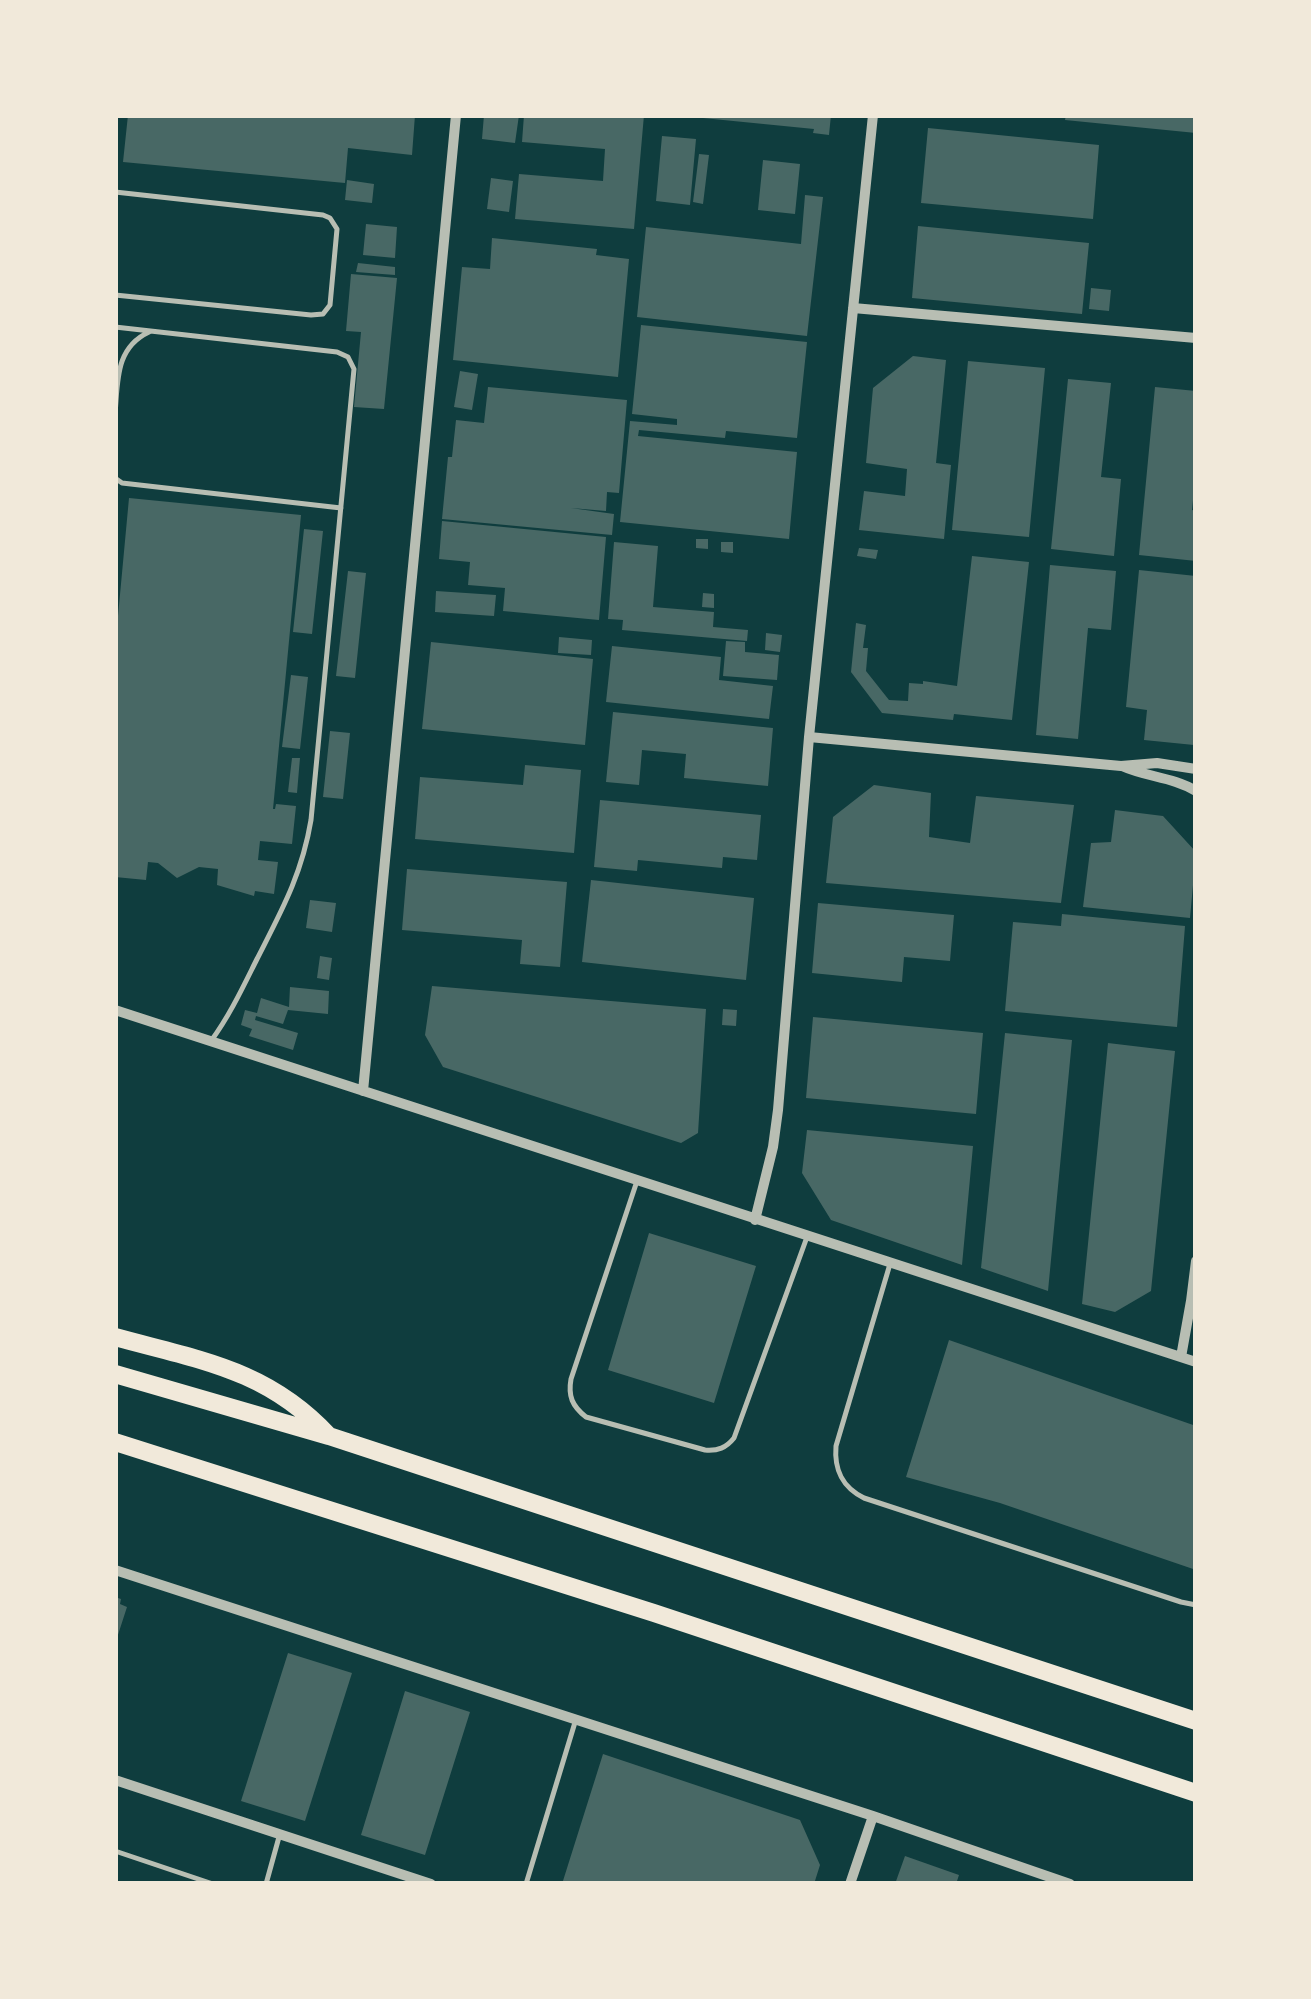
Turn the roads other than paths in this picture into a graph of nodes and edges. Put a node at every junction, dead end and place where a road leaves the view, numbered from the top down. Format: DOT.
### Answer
graph roads {
  1 [pos="456,115"];
  2 [pos="873,115"];
  3 [pos="115,192"];
  4 [pos="115,295"];
  5 [pos="853,308"];
  6 [pos="115,326"];
  7 [pos="152,331"];
  8 [pos="1196,338"];
  9 [pos="115,414"];
  10 [pos="115,478"];
  11 [pos="341,508"];
  12 [pos="809,737"];
  13 [pos="1121,766"];
  14 [pos="1196,769"];
  15 [pos="1196,791"];
  16 [pos="115,1010"];
  17 [pos="210,1041"];
  18 [pos="364,1091"];
  19 [pos="637,1181"];
  20 [pos="755,1220"];
  21 [pos="807,1237"];
  22 [pos="1196,1260"];
  23 [pos="890,1264"];
  24 [pos="115,1337"];
  25 [pos="1180,1357"];
  26 [pos="1196,1362"];
  27 [pos="115,1374"];
  28 [pos="329,1436"];
  29 [pos="115,1442"];
  30 [pos="115,1570"];
  31 [pos="1196,1605"];
  32 [pos="577,1719"];
  33 [pos="1196,1721"];
  34 [pos="115,1780"];
  35 [pos="1196,1793"];
  36 [pos="873,1816"];
  37 [pos="280,1834"];
  38 [pos="115,1851"];
  39 [pos="213,1884"];
  40 [pos="266,1884"];
  41 [pos="431,1884"];
  42 [pos="526,1884"];
  43 [pos="850,1884"];
  44 [pos="1070,1884"];
  1 -- 18 [label="street"];
  2 -- 5 [label="street"];
  3 -- 4 [label="lane"];
  5 -- 8 [label="street"];
  5 -- 12 [label="street"];
  6 -- 7 [label="lane"];
  7 -- 9 [label="lane"];
  7 -- 11 [label="lane"];
  10 -- 11 [label="lane"];
  11 -- 17 [label="lane"];
  12 -- 13 [label="street"];
  12 -- 20 [label="street"];
  13 -- 14 [label="street"];
  13 -- 15 [label="street"];
  16 -- 17 [label="street"];
  17 -- 18 [label="street"];
  18 -- 19 [label="street"];
  19 -- 20 [label="street"];
  19 -- 21 [label="lane"];
  20 -- 21 [label="street"];
  21 -- 23 [label="street"];
  22 -- 25 [label="street"];
  23 -- 25 [label="street"];
  23 -- 31 [label="lane"];
  24 -- 28 [label="main road"];
  25 -- 26 [label="street"];
  27 -- 28 [label="main road"];
  28 -- 33 [label="main road"];
  29 -- 35 [label="main road"];
  30 -- 32 [label="street"];
  32 -- 36 [label="street"];
  32 -- 42 [label="lane"];
  34 -- 37 [label="street"];
  36 -- 43 [label="street"];
  36 -- 44 [label="street"];
  37 -- 40 [label="lane"];
  37 -- 41 [label="street"];
  38 -- 39 [label="lane"];
}
